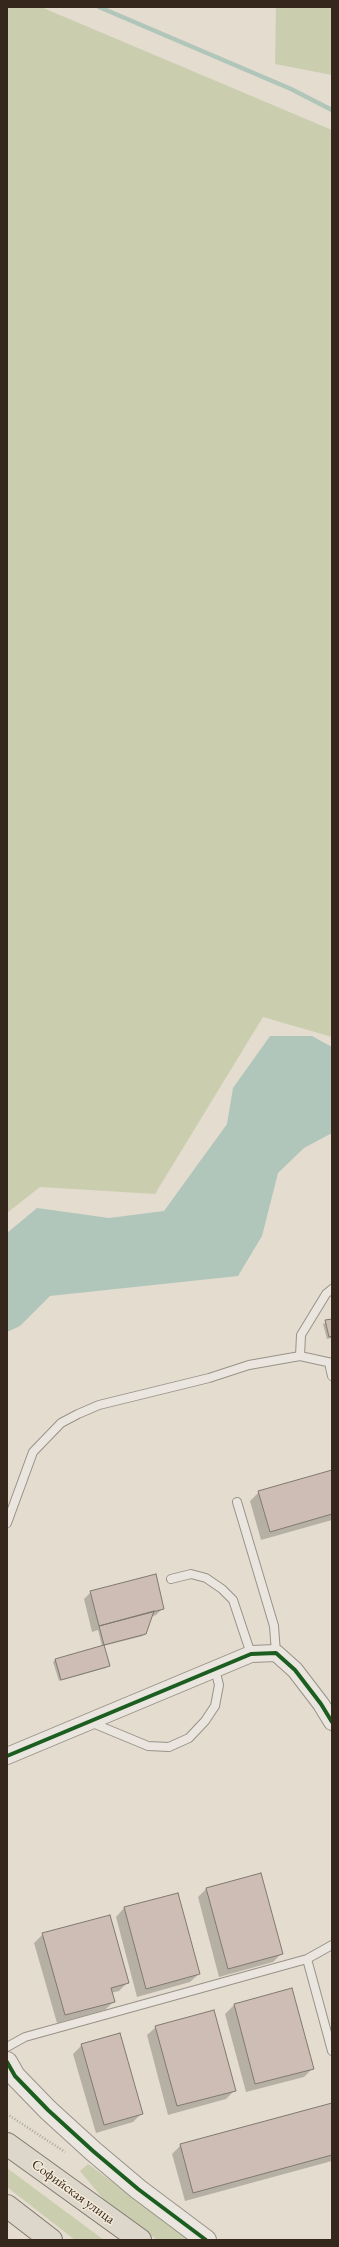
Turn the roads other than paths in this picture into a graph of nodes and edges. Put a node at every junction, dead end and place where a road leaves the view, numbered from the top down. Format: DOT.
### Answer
graph roads {
  1 [pos="332,1289"];
  2 [pos="300,1356"];
  3 [pos="331,1363"];
  4 [pos="332,1376"];
  5 [pos="237,1502"];
  6 [pos="7,1523"];
  7 [pos="171,1579"];
  8 [pos="276,1653"];
  9 [pos="251,1654"];
  10 [pos="215,1669"];
  11 [pos="90,1722"];
  12 [pos="332,1722"];
  13 [pos="7,1756"];
  14 [pos="332,1945"];
  15 [pos="307,1959"];
  16 [pos="7,2046"];
  17 [pos="332,2051"];
  18 [pos="7,2062"];
  19 [pos="7,2144"];
  20 [pos="7,2206"];
  21 [pos="51,2240"];
  22 [pos="140,2240"];
  23 [pos="206,2240"];
  1 -- 2 [label="lane"];
  2 -- 3 [label="lane"];
  2 -- 6 [label="lane"];
  3 -- 4 [label="lane"];
  5 -- 8 [label="lane"];
  7 -- 9 [label="lane"];
  8 -- 9 [label="street"];
  8 -- 12 [label="street"];
  9 -- 10 [label="street"];
  10 -- 11 [label="street"];
  10 -- 11 [label="lane"];
  11 -- 13 [label="street"];
  14 -- 15 [label="lane"];
  15 -- 16 [label="lane"];
  15 -- 17 [label="lane"];
  18 -- 23 [label="street"];
  19 -- 22 [label="main road, Софийская улица"];
  20 -- 21 [label="main road"];
}
